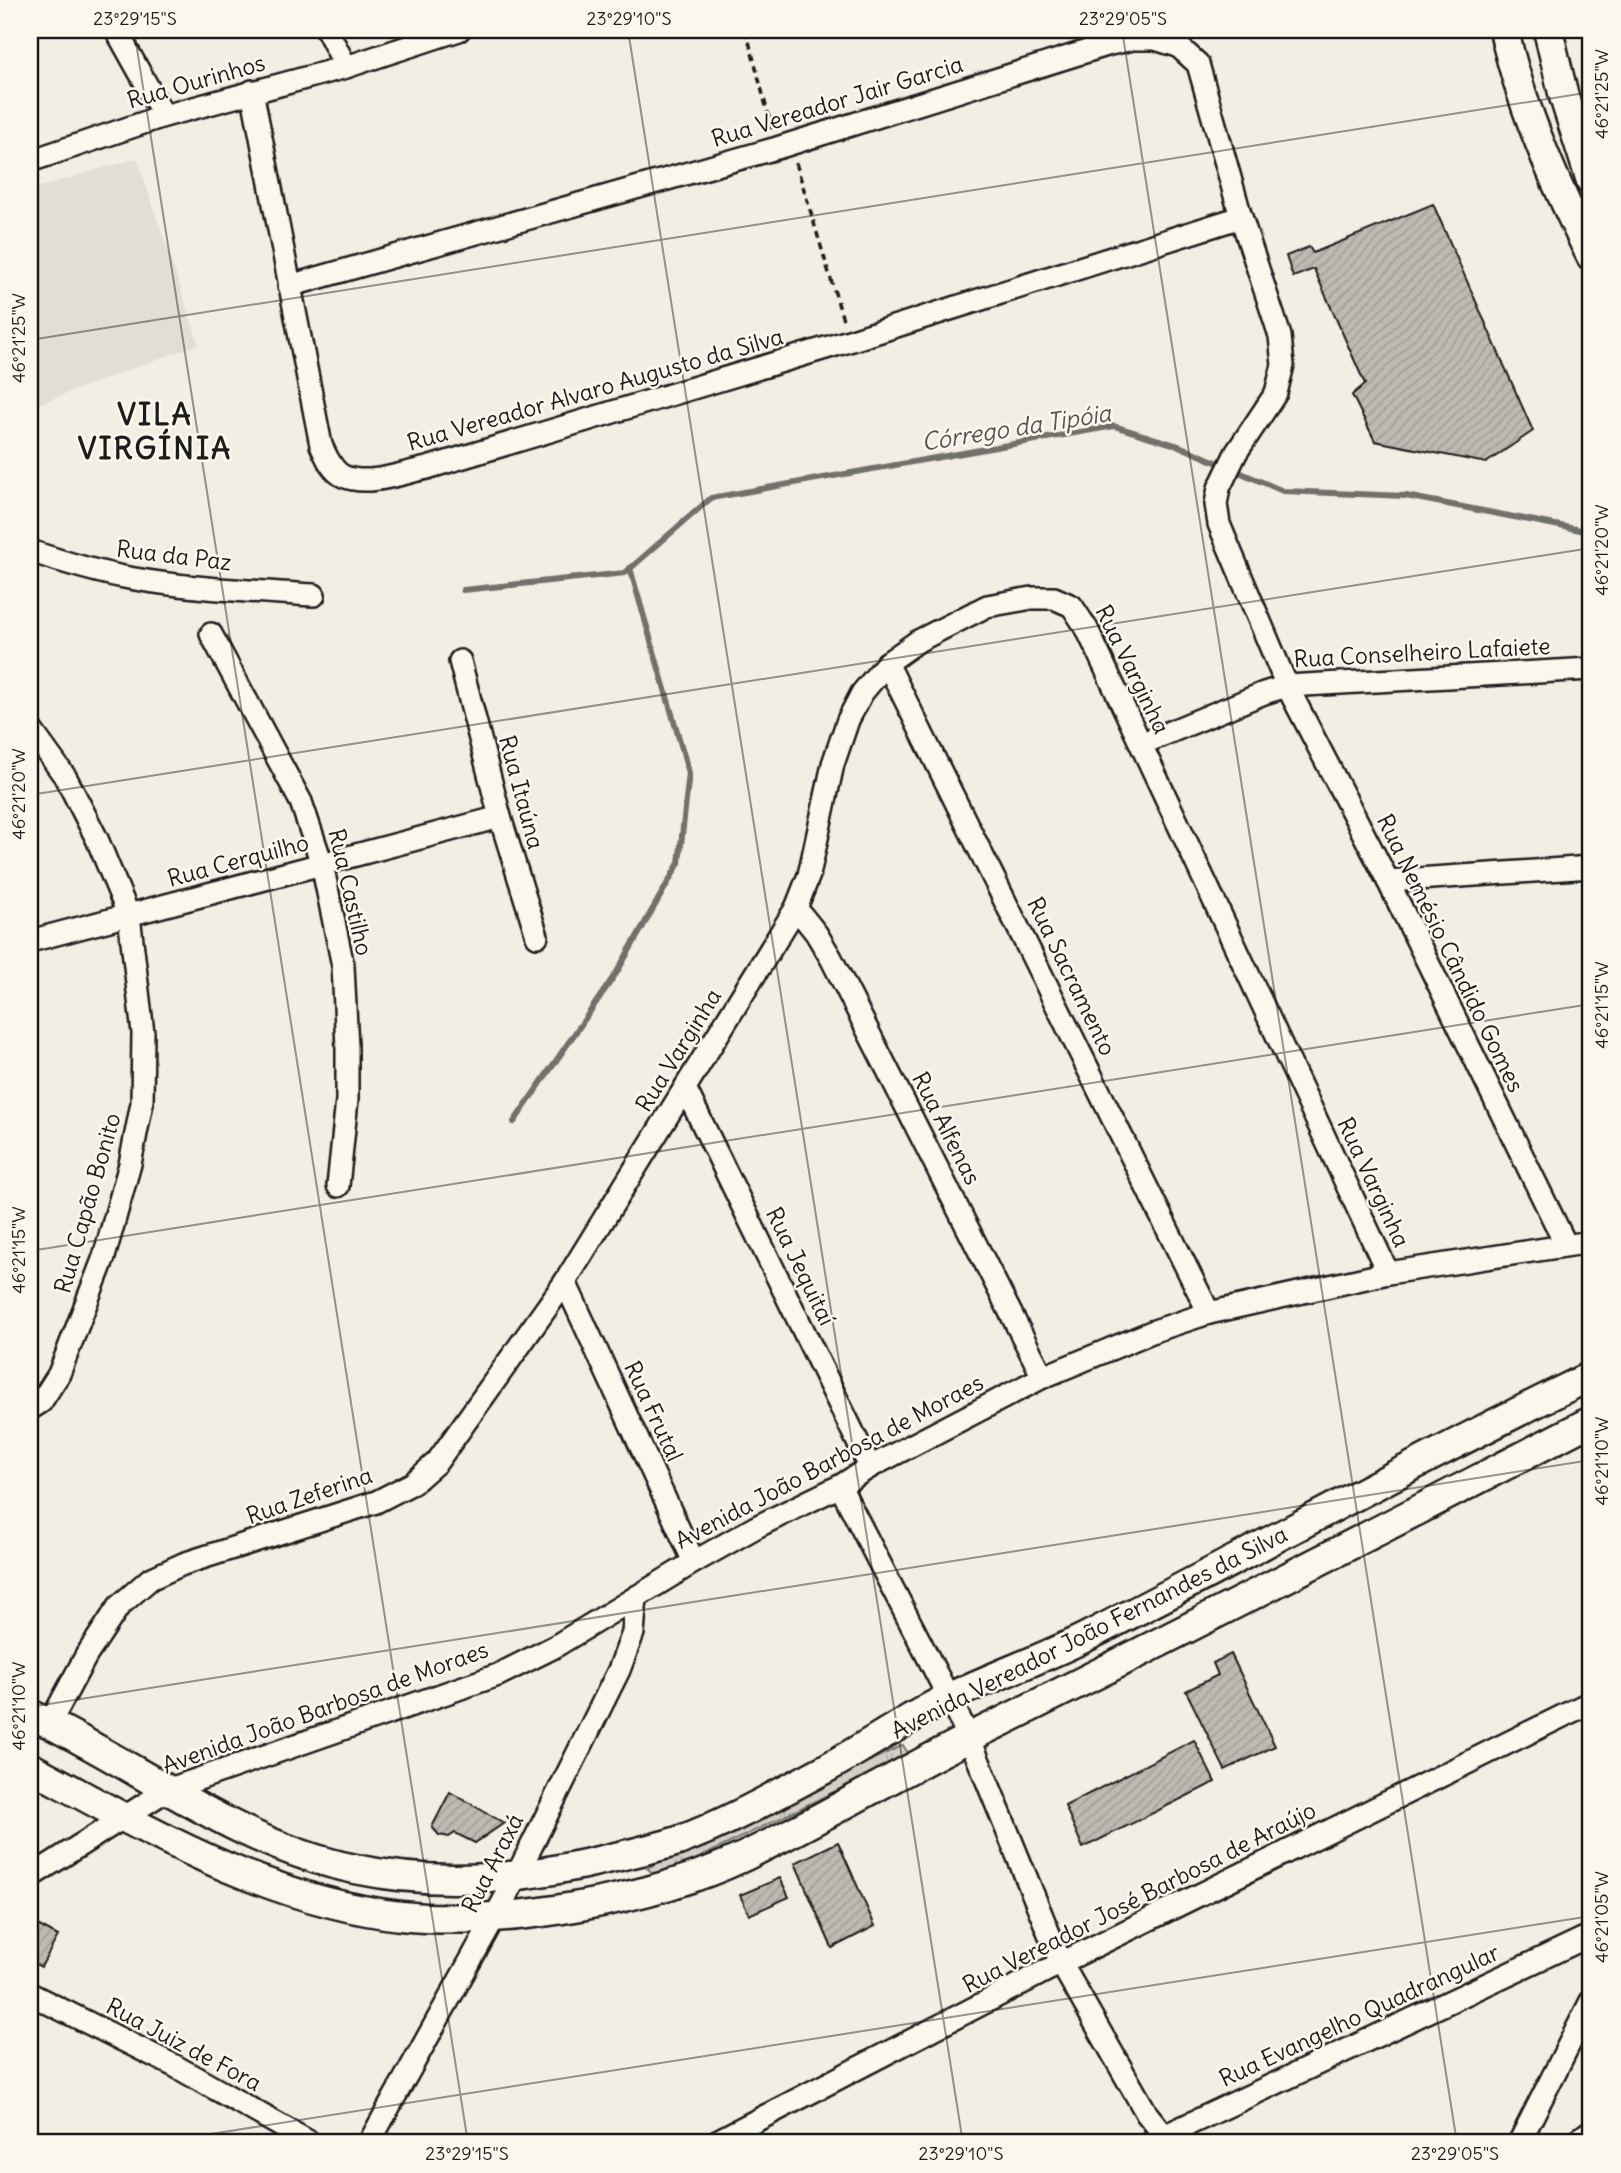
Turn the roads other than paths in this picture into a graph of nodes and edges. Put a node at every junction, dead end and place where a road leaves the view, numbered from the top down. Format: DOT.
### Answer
graph roads {
  1 [pos="117,30"];
  2 [pos="327,30"];
  3 [pos="458,30"];
  4 [pos="1504,30"];
  5 [pos="1548,30"];
  6 [pos="346,67"];
  7 [pos="252,91"];
  8 [pos="164,116"];
  9 [pos="30,161"];
  10 [pos="1591,181"];
  11 [pos="1241,217"];
  12 [pos="1591,256"];
  13 [pos="289,286"];
  14 [pos="1219,488"];
  15 [pos="30,551"];
  16 [pos="314,596"];
  17 [pos="211,634"];
  18 [pos="460,661"];
  19 [pos="887,663"];
  20 [pos="1591,669"];
  21 [pos="1287,686"];
  22 [pos="30,728"];
  23 [pos="1141,744"];
  24 [pos="499,817"];
  25 [pos="322,864"];
  26 [pos="1591,867"];
  27 [pos="1388,881"];
  28 [pos="796,908"];
  29 [pos="129,916"];
  30 [pos="537,936"];
  31 [pos="30,941"];
  32 [pos="685,1088"];
  33 [pos="338,1186"];
  34 [pos="1591,1242"];
  35 [pos="1566,1245"];
  36 [pos="1388,1273"];
  37 [pos="565,1282"];
  38 [pos="1209,1313"];
  39 [pos="1591,1376"];
  40 [pos="1043,1377"];
  41 [pos="30,1409"];
  42 [pos="1591,1421"];
  43 [pos="870,1466"];
  44 [pos="1375,1485"];
  45 [pos="840,1486"];
  46 [pos="1391,1525"];
  47 [pos="694,1562"];
  48 [pos="636,1597"];
  49 [pos="949,1697"];
  50 [pos="1591,1702"];
  51 [pos="40,1718"];
  52 [pos="969,1737"];
  53 [pos="30,1767"];
  54 [pos="167,1790"];
  55 [pos="122,1817"];
  56 [pos="30,1877"];
  57 [pos="514,1877"];
  58 [pos="494,1916"];
  59 [pos="1591,1935"];
  60 [pos="1061,1963"];
  61 [pos="30,1994"];
  62 [pos="1591,2001"];
  63 [pos="1591,2134"];
  64 [pos="1163,2141"];
  65 [pos="311,2143"];
  66 [pos="369,2143"];
  67 [pos="713,2143"];
  68 [pos="1519,2143"];
  69 [pos="1580,2143"];
  1 -- 8 [label="street"];
  2 -- 6 [label="street"];
  3 -- 6 [label="street, Rua Ourinhos"];
  4 -- 12 [label="main road"];
  5 -- 10 [label="main road"];
  6 -- 7 [label="street, Rua Ourinhos"];
  7 -- 8 [label="street, Rua Ourinhos"];
  7 -- 13 [label="street, Rua Vereador Alvaro Augusto da Silva"];
  8 -- 9 [label="street, Rua Ourinhos"];
  11 -- 13 [label="street, Rua Vereador Jair Garcia"];
  11 -- 13 [label="street, Rua Vereador Alvaro Augusto da Silva"];
  11 -- 14 [label="street, Rua Vereador Jair Garcia"];
  14 -- 21 [label="street, Rua Nemésio Cândido Gomes"];
  15 -- 16 [label="street, Rua da Paz"];
  17 -- 25 [label="street, Rua Castilho"];
  18 -- 24 [label="street, Rua Itaúna"];
  19 -- 23 [label="street, Rua Varginha"];
  19 -- 28 [label="street, Rua Varginha"];
  19 -- 38 [label="street, Rua Sacramento"];
  20 -- 21 [label="street, Rua Conselheiro Lafaiete"];
  21 -- 23 [label="street, Rua Conselheiro Lafaiete"];
  21 -- 27 [label="street, Rua Nemésio Cândido Gomes"];
  22 -- 29 [label="street, Rua Capão Bonito"];
  23 -- 36 [label="street, Rua Varginha"];
  24 -- 25 [label="street, Rua Cerquilho"];
  24 -- 30 [label="street, Rua Itaúna"];
  25 -- 29 [label="street, Rua Cerquilho"];
  25 -- 33 [label="street, Rua Castilho"];
  26 -- 27 [label="street"];
  27 -- 35 [label="street, Rua Nemésio Cândido Gomes"];
  28 -- 32 [label="street, Rua Varginha"];
  28 -- 40 [label="street, Rua Alfenas"];
  29 -- 31 [label="street, Rua Cerquilho"];
  29 -- 41 [label="street, Rua Capão Bonito"];
  32 -- 37 [label="street, Rua Varginha"];
  32 -- 43 [label="street, Rua Jequitaí"];
  34 -- 35 [label="street, Avenida João Barbosa de Moraes"];
  35 -- 36 [label="street, Avenida João Barbosa de Moraes"];
  36 -- 38 [label="street, Avenida João Barbosa de Moraes"];
  37 -- 47 [label="street, Rua Frutal"];
  37 -- 51 [label="street, Rua Zeferina"];
  38 -- 40 [label="street, Avenida João Barbosa de Moraes"];
  39 -- 44 [label="main road, Avenida Vereador João Fernandes da Silva"];
  40 -- 43 [label="street, Avenida João Barbosa de Moraes"];
  42 -- 46 [label="main road, Avenida Vereador João Fernandes da Silva"];
  43 -- 45 [label="street, Avenida João Barbosa de Moraes"];
  44 -- 46 [label="main road"];
  44 -- 49 [label="main road, Avenida Vereador João Fernandes da Silva"];
  45 -- 47 [label="street, Avenida João Barbosa de Moraes"];
  45 -- 49 [label="street"];
  46 -- 52 [label="main road, Avenida Vereador João Fernandes da Silva"];
  47 -- 48 [label="street, Avenida João Barbosa de Moraes"];
  48 -- 54 [label="street, Avenida João Barbosa de Moraes"];
  48 -- 57 [label="street, Rua Araxá"];
  49 -- 52 [label="street"];
  49 -- 57 [label="main road, Avenida Vereador João Fernandes da Silva"];
  50 -- 60 [label="street, Rua Vereador José Barbosa de Araújo"];
  51 -- 54 [label="main road, Avenida Vereador João Fernandes da Silva"];
  52 -- 58 [label="main road, Avenida Vereador João Fernandes da Silva"];
  52 -- 60 [label="street"];
  53 -- 55 [label="main road, Avenida Vereador João Fernandes da Silva"];
  54 -- 55 [label="street, Avenida João Barbosa de Moraes"];
  54 -- 57 [label="main road, Avenida Vereador João Fernandes da Silva"];
  55 -- 56 [label="street, Avenida João Barbosa de Moraes"];
  55 -- 58 [label="main road, Avenida Vereador João Fernandes da Silva"];
  57 -- 58 [label="street, Rua Araxá"];
  58 -- 66 [label="street, Rua Araxá"];
  59 -- 64 [label="street, Rua Evangelho Quadrangular"];
  60 -- 64 [label="street"];
  60 -- 67 [label="street, Rua Vereador José Barbosa de Araújo"];
  61 -- 65 [label="street, Rua Juiz de Fora"];
  62 -- 68 [label="street"];
  63 -- 69 [label="main road"];
}
